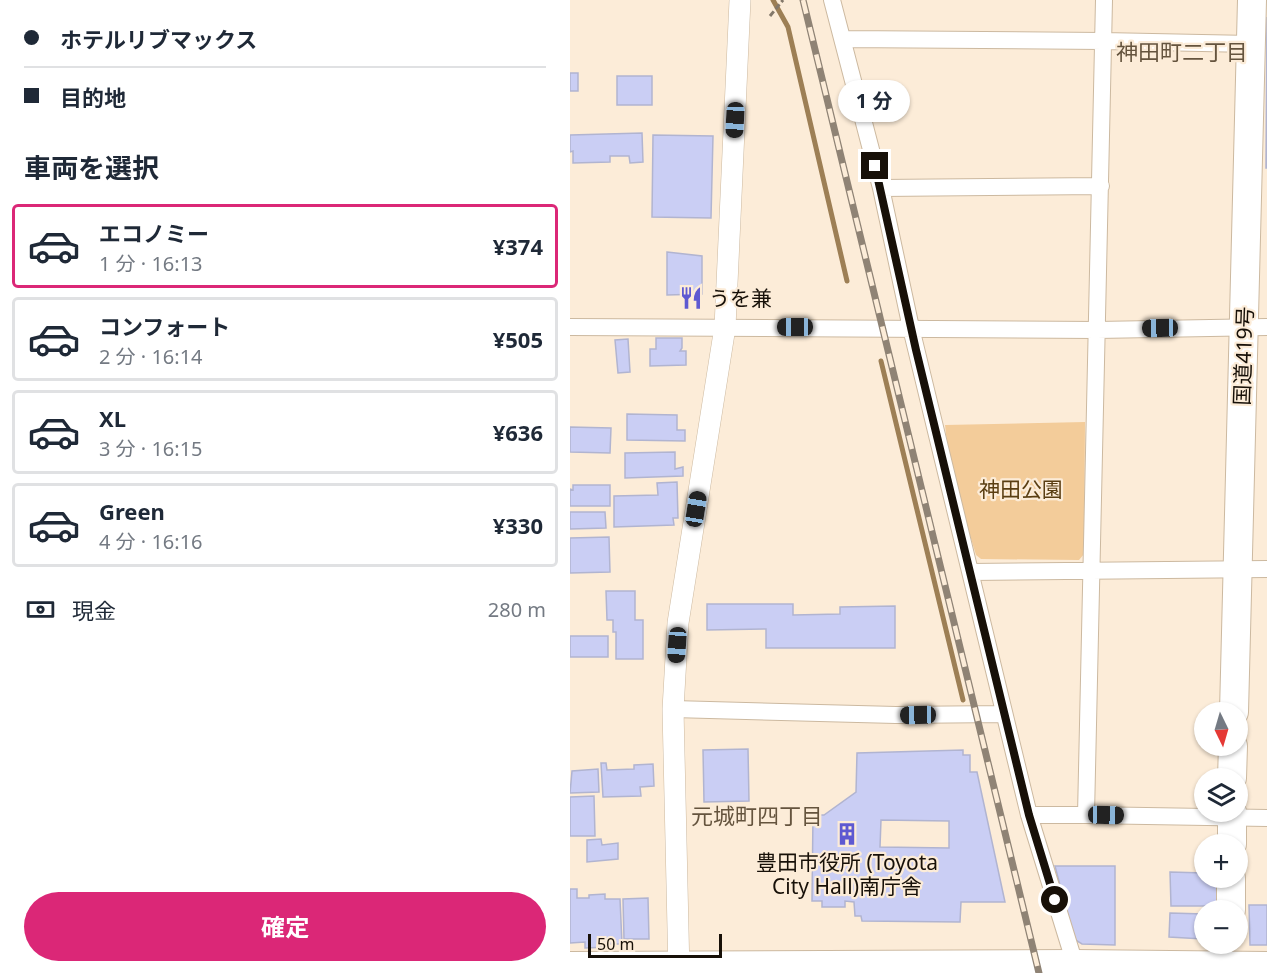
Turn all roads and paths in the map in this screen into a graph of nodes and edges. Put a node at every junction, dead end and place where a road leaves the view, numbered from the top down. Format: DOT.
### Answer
graph roads {
  1 [pos="740,0"];
  2 [pos="783,0"];
  3 [pos="832,0"];
  4 [pos="1104,0"];
  5 [pos="1252,0"];
  6 [pos="770,16"];
  7 [pos="843,39"];
  8 [pos="1103,40"];
  9 [pos="1251,44"];
  10 [pos="1257,183"];
  11 [pos="1101,186"];
  12 [pos="880,188"];
  13 [pos="570,327"];
  14 [pos="725,327"];
  15 [pos="911,327"];
  16 [pos="1255,327"];
  17 [pos="1097,330"];
  18 [pos="1237,568"];
  19 [pos="1267,569"];
  20 [pos="970,572"];
  21 [pos="1091,572"];
  22 [pos="1234,702"];
  23 [pos="673,709"];
  24 [pos="1004,714"];
  25 [pos="1029,815"];
  26 [pos="1086,815"];
  27 [pos="1267,818"];
  28 [pos="1232,825"];
  29 [pos="1231,961"];
  30 [pos="1075,964"];
  31 [pos="570,966"];
  32 [pos="1267,966"];
  33 [pos="679,970"];
  1 -- 14 [label="street"];
  2 -- 6 [label="path"];
  3 -- 7 [label="street"];
  4 -- 8 [label="street"];
  5 -- 9 [label="highway, 国道419号"];
  7 -- 8 [label="street"];
  7 -- 12 [label="street"];
  8 -- 9 [label="street"];
  8 -- 11 [label="street"];
  9 -- 10 [label="highway, 国道419号"];
  10 -- 16 [label="highway, 国道419号"];
  11 -- 12 [label="street"];
  11 -- 17 [label="street"];
  12 -- 15 [label="street"];
  13 -- 14 [label="street"];
  14 -- 15 [label="street"];
  14 -- 23 [label="street"];
  15 -- 17 [label="street"];
  15 -- 20 [label="street"];
  16 -- 17 [label="street"];
  16 -- 18 [label="highway, 国道419号"];
  17 -- 21 [label="street"];
  18 -- 19 [label="street"];
  18 -- 21 [label="street"];
  18 -- 22 [label="highway, 国道419号"];
  20 -- 21 [label="street"];
  20 -- 24 [label="street"];
  21 -- 26 [label="street"];
  23 -- 24 [label="street"];
  23 -- 33 [label="street"];
  24 -- 25 [label="street"];
  25 -- 26 [label="street"];
  25 -- 30 [label="street"];
  26 -- 28 [label="street"];
  27 -- 28 [label="street"];
  29 -- 30 [label="highway"];
  29 -- 32 [label="highway"];
  30 -- 33 [label="highway"];
  31 -- 33 [label="highway"];
}
